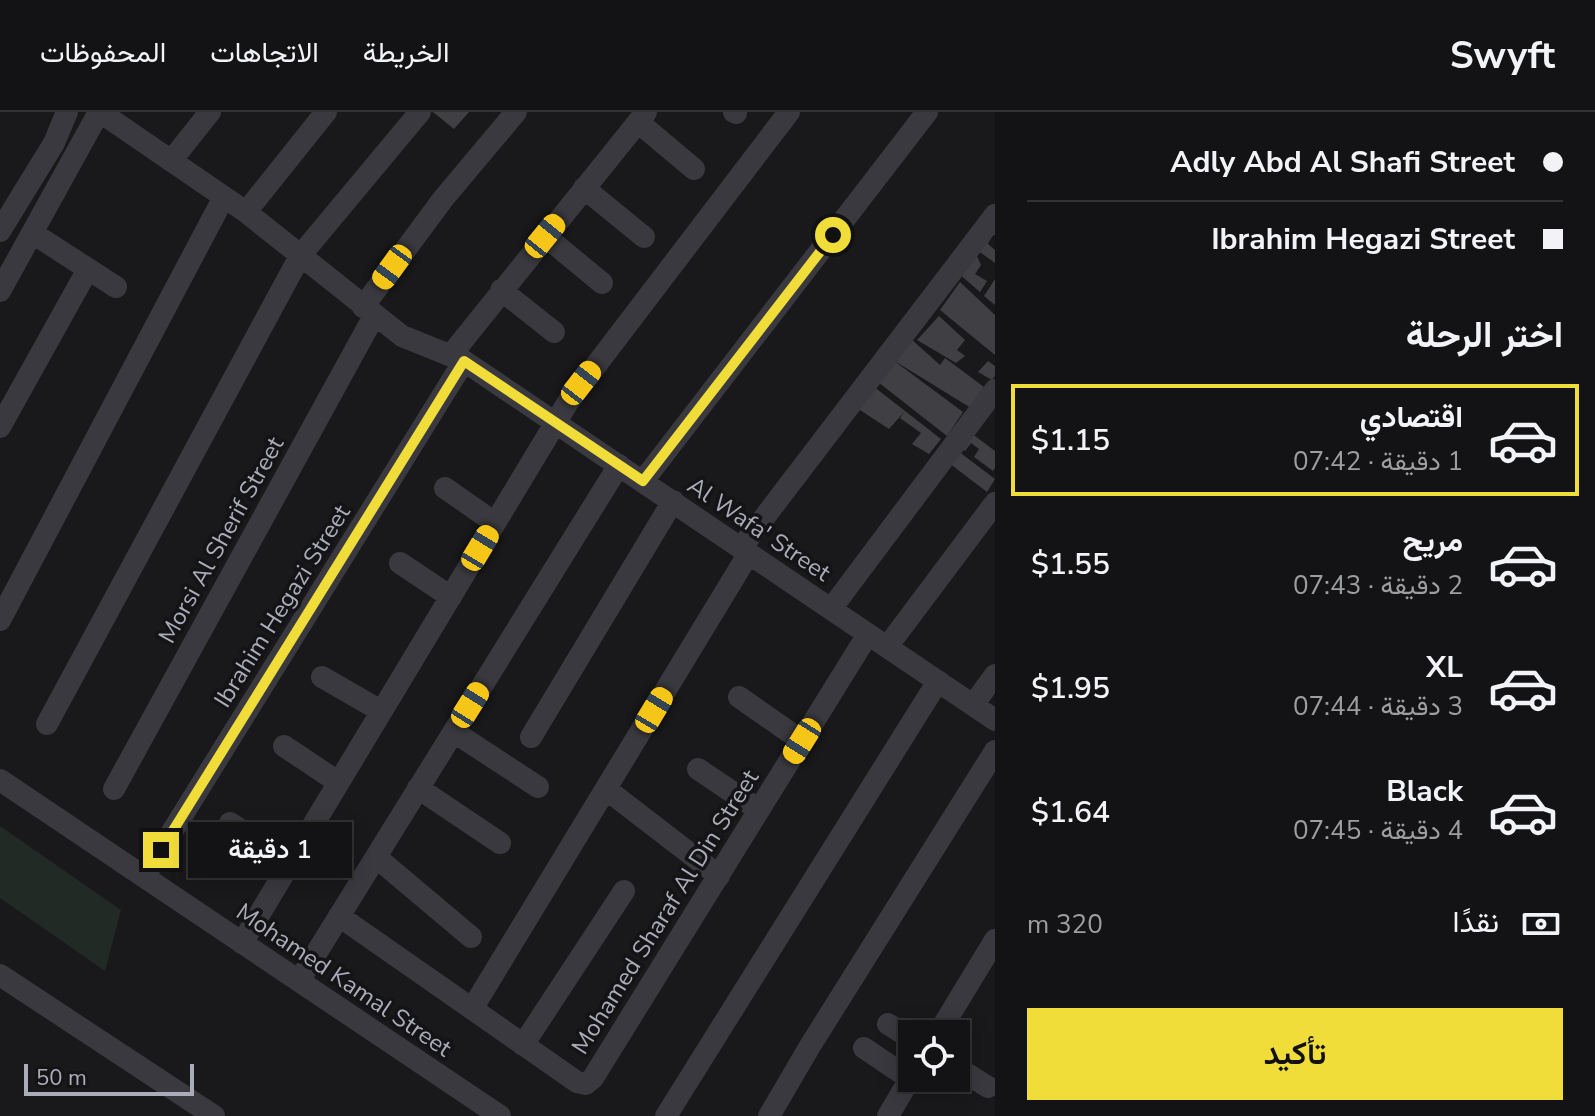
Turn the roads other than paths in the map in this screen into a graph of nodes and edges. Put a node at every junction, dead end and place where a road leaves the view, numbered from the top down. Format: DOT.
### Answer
graph roads {
  1 [pos="67,112"];
  2 [pos="99,112"];
  3 [pos="210,112"];
  4 [pos="326,112"];
  5 [pos="420,112"];
  6 [pos="516,112"];
  7 [pos="789,112"];
  8 [pos="927,112"];
  9 [pos="642,117"];
  10 [pos="171,161"];
  11 [pos="694,169"];
  12 [pos="584,188"];
  13 [pos="224,197"];
  14 [pos="7,204"];
  15 [pos="246,212"];
  16 [pos="995,215"];
  17 [pos="0,231"];
  18 [pos="34,234"];
  19 [pos="545,236"];
  20 [pos="644,237"];
  21 [pos="300,256"];
  22 [pos="88,269"];
  23 [pos="602,283"];
  24 [pos="116,287"];
  25 [pos="501,290"];
  26 [pos="0,291"];
  27 [pos="368,312"];
  28 [pos="554,332"];
  29 [pos="457,358"];
  30 [pos="995,390"];
  31 [pos="556,422"];
  32 [pos="0,427"];
  33 [pos="619,465"];
  34 [pos="643,481"];
  35 [pos="445,488"];
  36 [pos="673,501"];
  37 [pos="995,503"];
  38 [pos="495,523"];
  39 [pos="745,550"];
  40 [pos="400,563"];
  41 [pos="451,597"];
  42 [pos="831,609"];
  43 [pos="0,620"];
  44 [pos="868,634"];
  45 [pos="887,647"];
  46 [pos="995,675"];
  47 [pos="322,677"];
  48 [pos="938,681"];
  49 [pos="739,697"];
  50 [pos="973,705"];
  51 [pos="381,711"];
  52 [pos="995,720"];
  53 [pos="47,724"];
  54 [pos="454,732"];
  55 [pos="531,737"];
  56 [pos="802,741"];
  57 [pos="284,746"];
  58 [pos="995,751"];
  59 [pos="698,769"];
  60 [pos="0,780"];
  61 [pos="338,782"];
  62 [pos="538,787"];
  63 [pos="418,788"];
  64 [pos="114,789"];
  65 [pos="606,789"];
  66 [pos="759,810"];
  67 [pos="230,823"];
  68 [pos="500,843"];
  69 [pos="376,857"];
  70 [pos="290,862"];
  71 [pos="719,876"];
  72 [pos="144,877"];
  73 [pos="624,891"];
  74 [pos="339,916"];
  75 [pos="471,937"];
  76 [pos="995,940"];
  77 [pos="242,943"];
  78 [pos="0,975"];
  79 [pos="299,981"];
  80 [pos="472,1009"];
  81 [pos="946,1020"];
  82 [pos="888,1024"];
  83 [pos="898,1030"];
  84 [pos="523,1045"];
  85 [pos="864,1048"];
  86 [pos="898,1069"];
  87 [pos="970,1076"];
  88 [pos="988,1087"];
  89 [pos="902,1092"];
  90 [pos="214,1116"];
  91 [pos="500,1116"];
  92 [pos="666,1116"];
  93 [pos="769,1116"];
  94 [pos="888,1116"];
  1 -- 14 [label="street"];
  2 -- 10 [label="street, Al Wafa' Street"];
  2 -- 18 [label="street"];
  3 -- 10 [label="street"];
  4 -- 15 [label="street"];
  5 -- 21 [label="street"];
  6 -- 27 [label="street, Morsi Al Sherif Street"];
  7 -- 31 [label="street"];
  8 -- 34 [label="street"];
  9 -- 11 [label="street"];
  9 -- 12 [label="street, Ibrahim Hegazi Street"];
  10 -- 13 [label="street, Al Wafa' Street"];
  12 -- 19 [label="street, Ibrahim Hegazi Street"];
  12 -- 20 [label="street"];
  13 -- 15 [label="street, Al Wafa' Street"];
  13 -- 43 [label="street"];
  14 -- 17 [label="street"];
  15 -- 21 [label="street, Al Wafa' Street"];
  16 -- 39 [label="street"];
  18 -- 22 [label="street"];
  18 -- 26 [label="street"];
  19 -- 23 [label="street"];
  19 -- 25 [label="street, Ibrahim Hegazi Street"];
  21 -- 27 [label="street, Al Wafa' Street"];
  21 -- 53 [label="street"];
  22 -- 24 [label="street"];
  22 -- 32 [label="street"];
  25 -- 28 [label="street"];
  25 -- 29 [label="street, Ibrahim Hegazi Street"];
  27 -- 29 [label="street, Al Wafa' Street"];
  27 -- 64 [label="street, Morsi Al Sherif Street"];
  29 -- 31 [label="street, Al Wafa' Street"];
  29 -- 72 [label="street, Ibrahim Hegazi Street"];
  30 -- 42 [label="street"];
  31 -- 33 [label="street, Al Wafa' Street"];
  31 -- 38 [label="street"];
  33 -- 34 [label="street, Al Wafa' Street"];
  33 -- 54 [label="street"];
  34 -- 36 [label="street, Al Wafa' Street"];
  35 -- 38 [label="street"];
  36 -- 39 [label="street, Al Wafa' Street"];
  36 -- 55 [label="street"];
  37 -- 45 [label="street"];
  38 -- 41 [label="street"];
  39 -- 42 [label="street, Al Wafa' Street"];
  39 -- 65 [label="street"];
  40 -- 41 [label="street"];
  41 -- 51 [label="street"];
  42 -- 44 [label="street, Al Wafa' Street"];
  44 -- 45 [label="street, Al Wafa' Street"];
  44 -- 56 [label="street, Mohamed Sharaf Al Din Street"];
  45 -- 48 [label="street, Al Wafa' Street"];
  46 -- 50 [label="street"];
  47 -- 51 [label="street"];
  48 -- 50 [label="street, Al Wafa' Street"];
  48 -- 92 [label="street"];
  49 -- 56 [label="street"];
  50 -- 52 [label="street, Al Wafa' Street"];
  51 -- 61 [label="street"];
  54 -- 62 [label="street"];
  54 -- 63 [label="street"];
  56 -- 66 [label="street, Mohamed Sharaf Al Din Street"];
  57 -- 61 [label="street"];
  58 -- 93 [label="street"];
  59 -- 66 [label="street"];
  60 -- 72 [label="street, Mohamed Kamal Street"];
  61 -- 70 [label="street"];
  63 -- 68 [label="street"];
  63 -- 69 [label="street"];
  65 -- 71 [label="street"];
  65 -- 80 [label="street"];
  66 -- 71 [label="street, Mohamed Sharaf Al Din Street"];
  67 -- 70 [label="street"];
  69 -- 74 [label="street"];
  69 -- 75 [label="street"];
  70 -- 77 [label="street"];
  71 -- 84 [label="street, Mohamed Sharaf Al Din Street"];
  72 -- 77 [label="street, Mohamed Kamal Street"];
  73 -- 84 [label="street"];
  74 -- 79 [label="street"];
  74 -- 80 [label="street"];
  76 -- 81 [label="street"];
  77 -- 79 [label="street, Mohamed Kamal Street"];
  78 -- 90 [label="street"];
  79 -- 91 [label="street, Mohamed Kamal Street"];
  80 -- 84 [label="street"];
  82 -- 83 [label="street"];
  85 -- 86 [label="street"];
  87 -- 88 [label="street"];
  89 -- 94 [label="street"];
}
